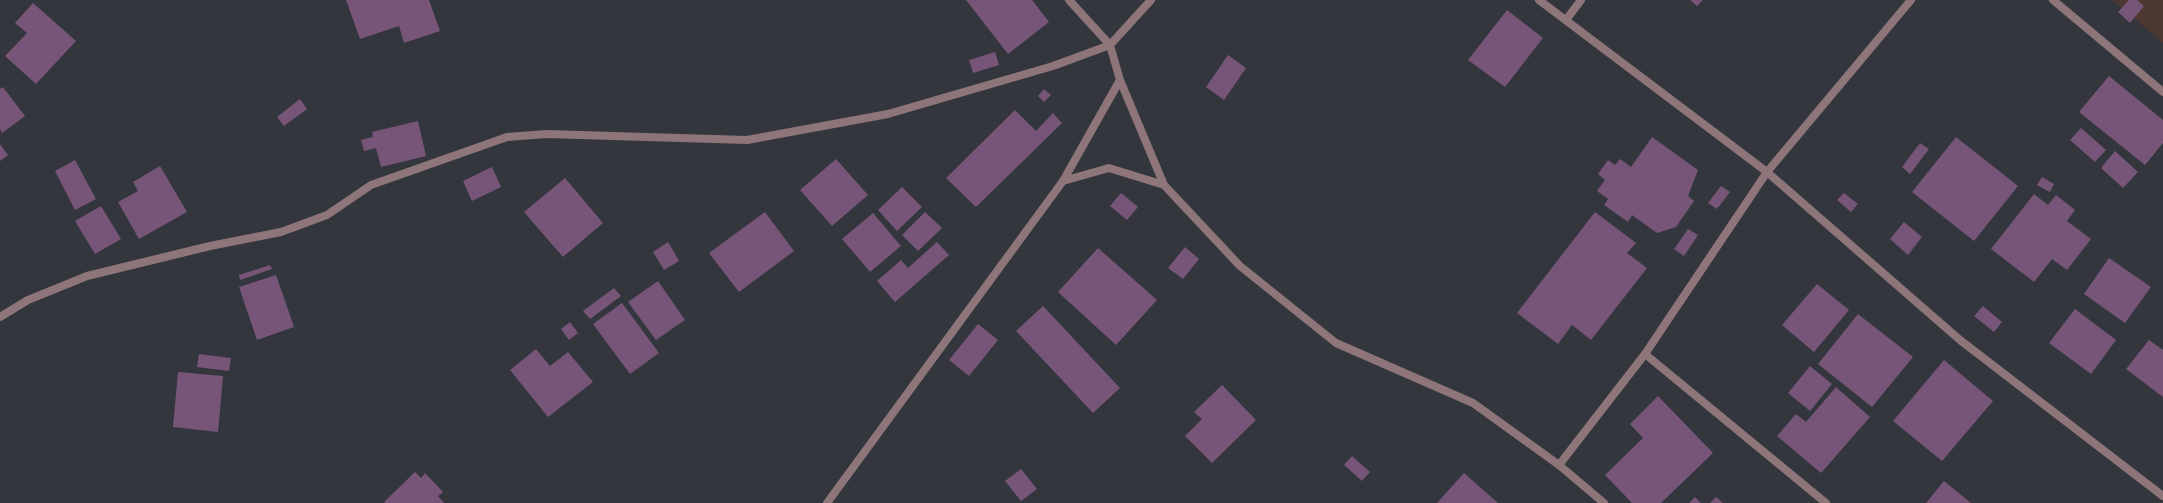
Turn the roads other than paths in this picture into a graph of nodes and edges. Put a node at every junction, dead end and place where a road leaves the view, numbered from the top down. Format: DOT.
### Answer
graph roads {
  1 [pos="1069,0"];
  2 [pos="1151,0"];
  3 [pos="1539,0"];
  4 [pos="1582,0"];
  5 [pos="1911,0"];
  6 [pos="2054,0"];
  7 [pos="1566,20"];
  8 [pos="1110,45"];
  9 [pos="1120,80"];
  10 [pos="2163,92"];
  11 [pos="1767,172"];
  12 [pos="1063,181"];
  13 [pos="1164,185"];
  14 [pos="0,317"];
  15 [pos="1645,354"];
  16 [pos="1558,465"];
  17 [pos="2163,496"];
  18 [pos="828,503"];
  19 [pos="1604,503"];
  20 [pos="1826,503"];
  1 -- 8 [label="street"];
  2 -- 8 [label="street"];
  3 -- 7 [label="street"];
  4 -- 7 [label="street"];
  5 -- 11 [label="street"];
  6 -- 10 [label="street"];
  7 -- 11 [label="street"];
  8 -- 9 [label="street"];
  8 -- 14 [label="street"];
  9 -- 12 [label="street"];
  9 -- 13 [label="street"];
  11 -- 15 [label="street"];
  11 -- 17 [label="street"];
  12 -- 13 [label="street"];
  12 -- 18 [label="street"];
  13 -- 16 [label="street"];
  15 -- 16 [label="street"];
  15 -- 20 [label="street"];
  16 -- 19 [label="street"];
}
